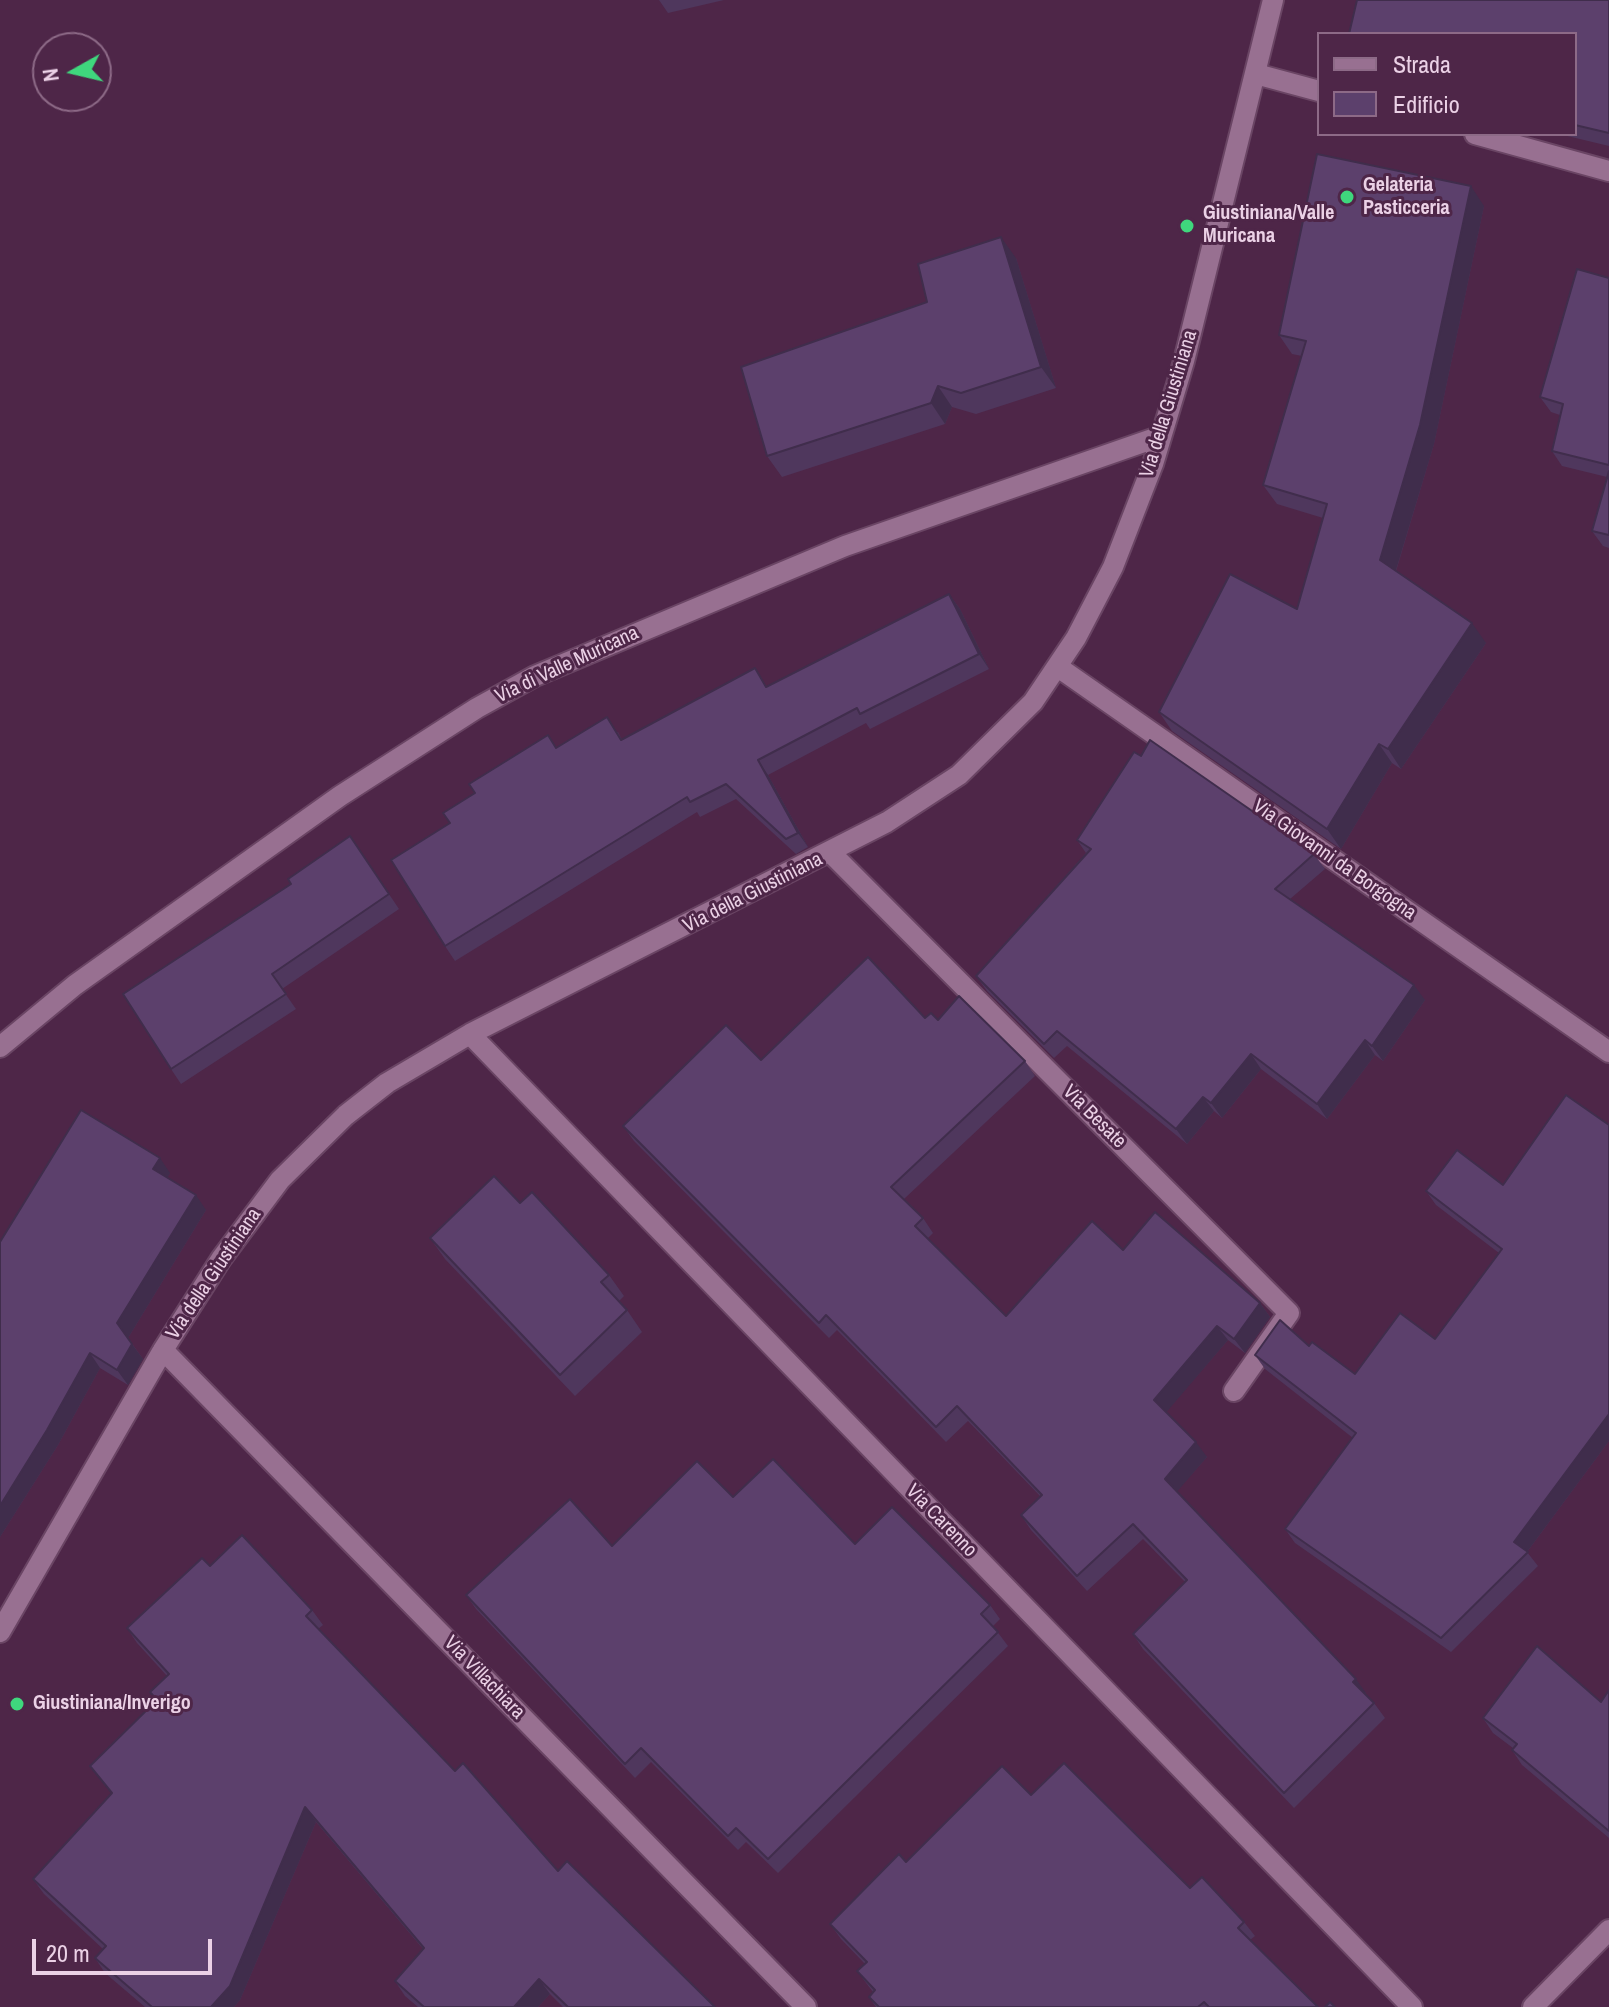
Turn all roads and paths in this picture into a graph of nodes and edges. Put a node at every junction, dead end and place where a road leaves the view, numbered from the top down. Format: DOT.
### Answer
graph roads {
  1 [pos="1273,0"];
  2 [pos="1256,74"];
  3 [pos="1317,90"];
  4 [pos="1482,136"];
  5 [pos="1609,171"];
  6 [pos="1161,436"];
  7 [pos="1058,667"];
  8 [pos="831,853"];
  9 [pos="470,1034"];
  10 [pos="0,1047"];
  11 [pos="1609,1052"];
  12 [pos="163,1350"];
  13 [pos="1234,1391"];
  14 [pos="0,1632"];
  15 [pos="1609,1930"];
  16 [pos="806,2007"];
  17 [pos="1412,2007"];
  18 [pos="1533,2007"];
  1 -- 2 [label="street, Via della Giustiniana"];
  2 -- 3 [label="street"];
  2 -- 6 [label="street, Via della Giustiniana"];
  4 -- 5 [label="street"];
  6 -- 7 [label="street, Via della Giustiniana"];
  6 -- 10 [label="street, Via di Valle Muricana"];
  7 -- 8 [label="street, Via della Giustiniana"];
  7 -- 11 [label="street, Via Giovanni da Borgogna"];
  8 -- 9 [label="street, Via della Giustiniana"];
  8 -- 13 [label="street, Via Besate"];
  9 -- 12 [label="street, Via della Giustiniana"];
  9 -- 17 [label="street, Via Carenno"];
  12 -- 14 [label="street, Via della Giustiniana"];
  12 -- 16 [label="street, Via Villachiara"];
  15 -- 18 [label="street"];
}
